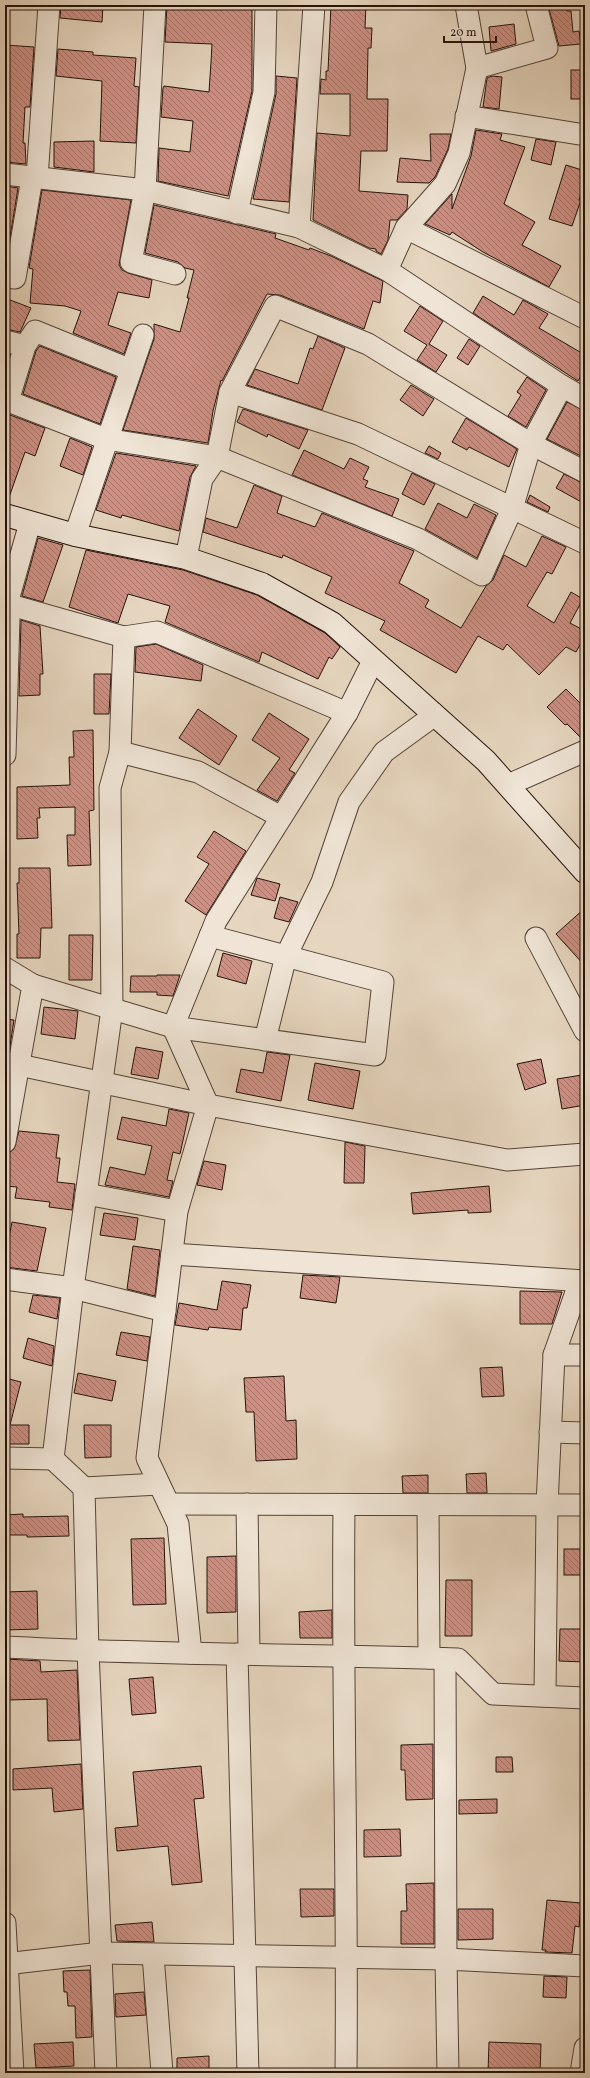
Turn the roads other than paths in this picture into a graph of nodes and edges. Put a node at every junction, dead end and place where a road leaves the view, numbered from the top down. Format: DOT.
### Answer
graph roads {
  1 [pos="49,5"];
  2 [pos="156,5"];
  3 [pos="266,5"];
  4 [pos="314,5"];
  5 [pos="466,5"];
  6 [pos="536,5"];
  7 [pos="477,68"];
  8 [pos="466,116"];
  9 [pos="579,134"];
  10 [pos="5,174"];
  11 [pos="34,178"];
  12 [pos="145,190"];
  13 [pos="236,213"];
  14 [pos="299,226"];
  15 [pos="406,228"];
  16 [pos="387,270"];
  17 [pos="175,274"];
  18 [pos="5,277"];
  19 [pos="585,318"];
  20 [pos="143,335"];
  21 [pos="5,341"];
  22 [pos="25,346"];
  23 [pos="131,370"];
  24 [pos="562,386"];
  25 [pos="230,392"];
  26 [pos="585,399"];
  27 [pos="6,403"];
  28 [pos="106,439"];
  29 [pos="530,444"];
  30 [pos="217,457"];
  31 [pos="585,472"];
  32 [pos="512,509"];
  33 [pos="5,515"];
  34 [pos="30,523"];
  35 [pos="75,535"];
  36 [pos="585,543"];
  37 [pos="186,558"];
  38 [pos="7,604"];
  39 [pos="124,637"];
  40 [pos="373,661"];
  41 [pos="347,713"];
  42 [pos="433,713"];
  43 [pos="585,751"];
  44 [pos="120,752"];
  45 [pos="5,755"];
  46 [pos="508,786"];
  47 [pos="281,817"];
  48 [pos="585,872"];
  49 [pos="210,936"];
  50 [pos="536,938"];
  51 [pos="286,956"];
  52 [pos="5,968"];
  53 [pos="33,985"];
  54 [pos="112,1009"];
  55 [pos="173,1027"];
  56 [pos="585,1031"];
  57 [pos="265,1040"];
  58 [pos="12,1065"];
  59 [pos="102,1082"];
  60 [pos="208,1105"];
  61 [pos="5,1142"];
  62 [pos="585,1154"];
  63 [pos="86,1194"];
  64 [pos="177,1211"];
  65 [pos="172,1254"];
  66 [pos="5,1279"];
  67 [pos="583,1281"];
  68 [pos="73,1288"];
  69 [pos="165,1311"];
  70 [pos="554,1355"];
  71 [pos="585,1356"];
  72 [pos="550,1432"];
  73 [pos="585,1433"];
  74 [pos="5,1458"];
  75 [pos="52,1459"];
  76 [pos="159,1484"];
  77 [pos="84,1488"];
  78 [pos="169,1504"];
  79 [pos="247,1504"];
  80 [pos="344,1504"];
  81 [pos="428,1504"];
  82 [pos="547,1505"];
  83 [pos="585,1505"];
  84 [pos="5,1646"];
  85 [pos="88,1651"];
  86 [pos="191,1653"];
  87 [pos="243,1654"];
  88 [pos="342,1655"];
  89 [pos="437,1658"];
  90 [pos="546,1696"];
  91 [pos="585,1698"];
  92 [pos="5,1923"];
  93 [pos="101,1954"];
  94 [pos="153,1955"];
  95 [pos="245,1956"];
  96 [pos="347,1958"];
  97 [pos="446,1959"];
  98 [pos="5,1964"];
  99 [pos="585,1966"];
  100 [pos="585,2048"];
  101 [pos="10,2071"];
  102 [pos="106,2073"];
  103 [pos="162,2073"];
  104 [pos="248,2073"];
  105 [pos="346,2073"];
  106 [pos="448,2073"];
  107 [pos="581,2073"];
  1 -- 11 [label="street"];
  2 -- 12 [label="street"];
  3 -- 13 [label="street"];
  4 -- 14 [label="street"];
  5 -- 7 [label="street"];
  6 -- 7 [label="street"];
  7 -- 8 [label="street"];
  8 -- 9 [label="street"];
  8 -- 15 [label="street"];
  10 -- 11 [label="street"];
  11 -- 12 [label="street"];
  11 -- 18 [label="street"];
  12 -- 13 [label="street"];
  12 -- 17 [label="street"];
  13 -- 14 [label="street"];
  14 -- 16 [label="street"];
  15 -- 16 [label="street"];
  15 -- 19 [label="street"];
  16 -- 24 [label="street"];
  20 -- 23 [label="street"];
  21 -- 22 [label="street"];
  22 -- 23 [label="street"];
  22 -- 27 [label="street"];
  23 -- 28 [label="street"];
  24 -- 26 [label="street"];
  24 -- 29 [label="street"];
  25 -- 29 [label="street"];
  25 -- 30 [label="street"];
  25 -- 32 [label="street"];
  27 -- 28 [label="street"];
  28 -- 30 [label="street"];
  28 -- 35 [label="street"];
  29 -- 31 [label="street"];
  29 -- 32 [label="street"];
  30 -- 32 [label="street"];
  30 -- 37 [label="street"];
  32 -- 36 [label="street"];
  33 -- 34 [label="main road"];
  34 -- 35 [label="main road"];
  34 -- 38 [label="street"];
  35 -- 37 [label="main road"];
  37 -- 40 [label="main road"];
  38 -- 39 [label="street"];
  38 -- 45 [label="street"];
  39 -- 41 [label="street"];
  39 -- 44 [label="street"];
  40 -- 41 [label="street"];
  40 -- 42 [label="main road"];
  41 -- 47 [label="street"];
  42 -- 46 [label="main road"];
  42 -- 51 [label="street"];
  43 -- 46 [label="street"];
  44 -- 47 [label="street"];
  44 -- 54 [label="street"];
  46 -- 48 [label="main road"];
  47 -- 49 [label="street"];
  49 -- 51 [label="street"];
  49 -- 55 [label="street"];
  50 -- 56 [label="street"];
  51 -- 57 [label="street"];
  51 -- 57 [label="street"];
  52 -- 53 [label="street"];
  53 -- 54 [label="street"];
  53 -- 58 [label="street"];
  54 -- 55 [label="street"];
  54 -- 59 [label="street"];
  55 -- 57 [label="street"];
  55 -- 60 [label="street"];
  58 -- 59 [label="street"];
  58 -- 61 [label="street"];
  59 -- 60 [label="street"];
  59 -- 63 [label="street"];
  60 -- 62 [label="street"];
  60 -- 64 [label="street"];
  63 -- 64 [label="street"];
  63 -- 68 [label="street"];
  64 -- 65 [label="street"];
  65 -- 67 [label="street"];
  65 -- 69 [label="street"];
  66 -- 68 [label="street"];
  67 -- 70 [label="street"];
  68 -- 69 [label="street"];
  68 -- 75 [label="street"];
  69 -- 76 [label="street"];
  70 -- 71 [label="street"];
  70 -- 72 [label="street"];
  72 -- 73 [label="street"];
  72 -- 82 [label="street"];
  74 -- 75 [label="street"];
  75 -- 77 [label="street"];
  76 -- 77 [label="street"];
  76 -- 78 [label="street"];
  77 -- 85 [label="street"];
  78 -- 79 [label="street"];
  78 -- 86 [label="street"];
  79 -- 80 [label="street"];
  79 -- 87 [label="street"];
  80 -- 81 [label="street"];
  80 -- 88 [label="street"];
  81 -- 82 [label="street"];
  81 -- 89 [label="street"];
  82 -- 83 [label="street"];
  82 -- 90 [label="street"];
  84 -- 85 [label="street"];
  85 -- 86 [label="street"];
  85 -- 93 [label="street"];
  86 -- 87 [label="street"];
  87 -- 88 [label="street"];
  87 -- 95 [label="street"];
  88 -- 89 [label="street"];
  88 -- 96 [label="street"];
  89 -- 90 [label="street"];
  89 -- 97 [label="street"];
  90 -- 91 [label="street"];
  92 -- 98 [label="street"];
  93 -- 94 [label="street"];
  93 -- 98 [label="street"];
  93 -- 102 [label="street"];
  94 -- 95 [label="street"];
  94 -- 103 [label="street"];
  95 -- 96 [label="street"];
  95 -- 104 [label="street"];
  96 -- 97 [label="street"];
  96 -- 105 [label="street"];
  97 -- 99 [label="street"];
  97 -- 106 [label="street"];
  98 -- 101 [label="street"];
  100 -- 107 [label="street"];
}
